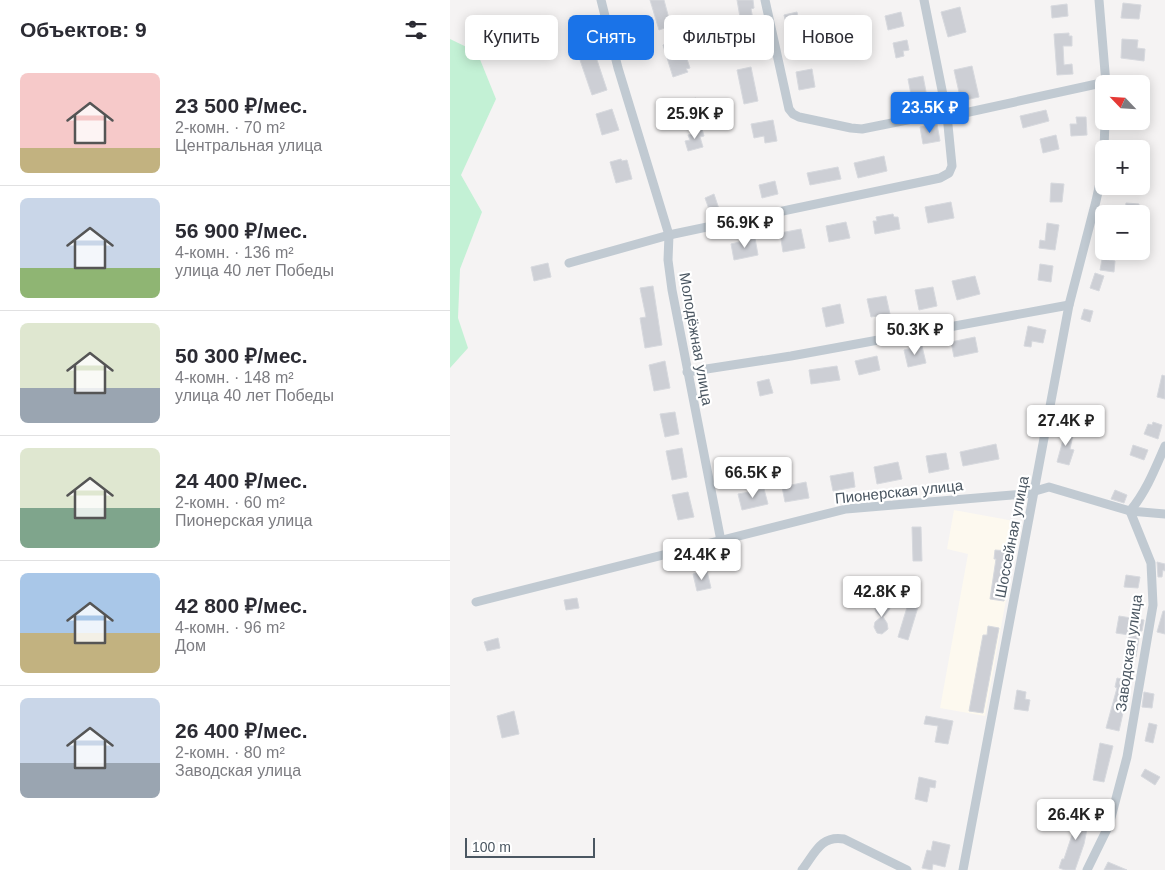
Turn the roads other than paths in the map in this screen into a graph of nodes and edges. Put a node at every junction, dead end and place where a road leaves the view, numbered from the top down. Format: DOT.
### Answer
graph roads {
  1 [pos="601,0"];
  2 [pos="765,0"];
  3 [pos="924,0"];
  4 [pos="1099,0"];
  5 [pos="1105,75"];
  6 [pos="1095,85"];
  7 [pos="947,114"];
  8 [pos="1097,195"];
  9 [pos="669,235"];
  10 [pos="569,263"];
  11 [pos="1069,305"];
  12 [pos="687,372"];
  13 [pos="1165,446"];
  14 [pos="1035,490"];
  15 [pos="1130,512"];
  16 [pos="1165,514"];
  17 [pos="721,541"];
  18 [pos="476,602"];
  19 [pos="802,870"];
  20 [pos="907,870"];
  21 [pos="963,870"];
  22 [pos="1087,870"];
  1 -- 9 [label="street, Молодёжная улица"];
  2 -- 7 [label="street"];
  3 -- 7 [label="street"];
  4 -- 5 [label="street"];
  6 -- 7 [label="street"];
  7 -- 9 [label="street"];
  8 -- 11 [label="street, Шоссейная улица"];
  9 -- 10 [label="street"];
  9 -- 12 [label="street, Молодёжная улица"];
  11 -- 12 [label="street"];
  11 -- 14 [label="street, Шоссейная улица"];
  12 -- 17 [label="street, Молодёжная улица"];
  13 -- 15 [label="street"];
  14 -- 15 [label="street, Пионерская улица"];
  14 -- 17 [label="street, Пионерская улица"];
  14 -- 21 [label="street, Шоссейная улица"];
  15 -- 16 [label="street, Пионерская улица"];
  15 -- 22 [label="street, Заводская улица"];
  17 -- 18 [label="street, Пионерская улица"];
  19 -- 20 [label="street"];
}
